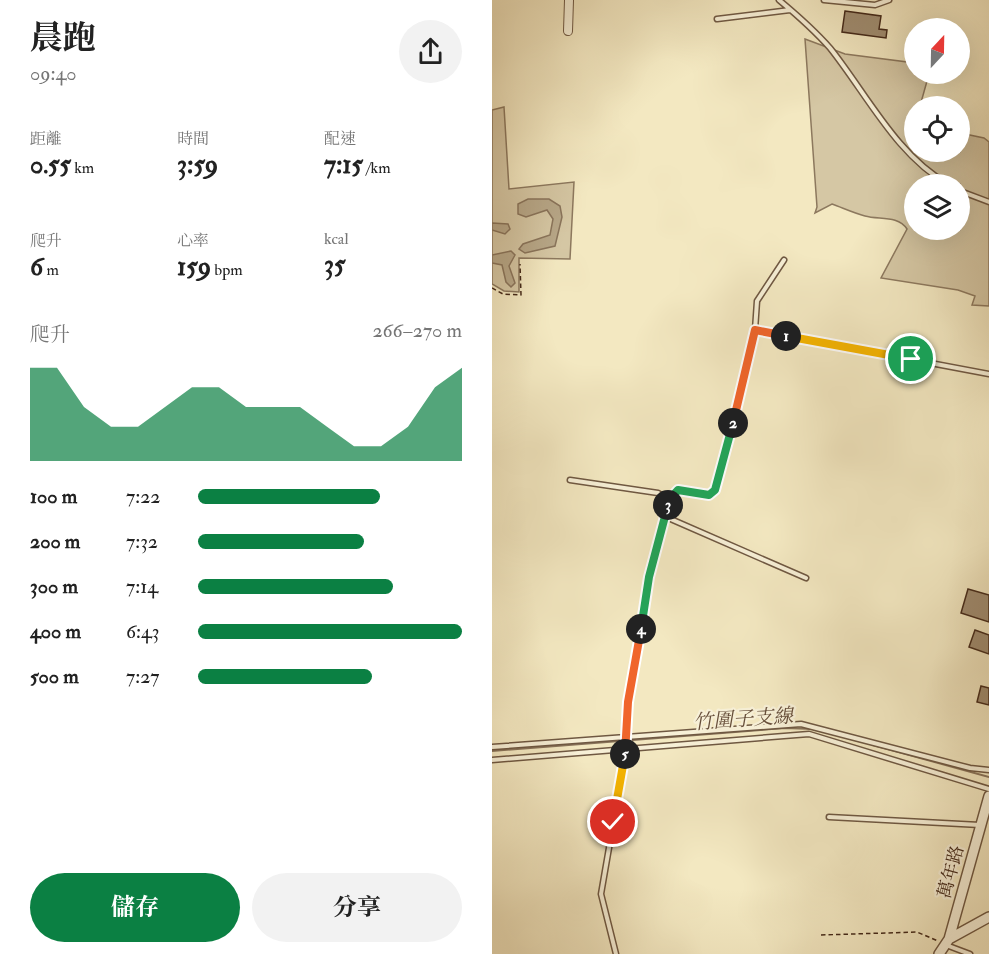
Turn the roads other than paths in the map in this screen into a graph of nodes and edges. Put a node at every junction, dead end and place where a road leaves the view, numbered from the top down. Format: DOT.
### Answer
graph roads {
  1 [pos="569,0"];
  2 [pos="779,0"];
  3 [pos="824,0"];
  4 [pos="889,0"];
  5 [pos="791,10"];
  6 [pos="717,19"];
  7 [pos="568,31"];
  8 [pos="931,174"];
  9 [pos="970,195"];
  10 [pos="989,202"];
  11 [pos="784,261"];
  12 [pos="755,330"];
  13 [pos="989,374"];
  14 [pos="570,480"];
  15 [pos="669,500"];
  16 [pos="666,517"];
  17 [pos="806,578"];
  18 [pos="624,738"];
  19 [pos="492,747"];
  20 [pos="626,750"];
  21 [pos="492,760"];
  22 [pos="989,770"];
  23 [pos="989,789"];
  24 [pos="989,796"];
  25 [pos="829,817"];
  26 [pos="981,825"];
  27 [pos="989,917"];
  28 [pos="947,942"];
  29 [pos="616,954"];
  30 [pos="939,954"];
  31 [pos="970,954"];
  1 -- 7 [label="street"];
  2 -- 5 [label="lane"];
  3 -- 4 [label="lane"];
  5 -- 6 [label="lane"];
  5 -- 8 [label="lane"];
  9 -- 10 [label="lane"];
  11 -- 12 [label="lane"];
  12 -- 13 [label="lane"];
  12 -- 15 [label="lane"];
  14 -- 15 [label="lane"];
  15 -- 16 [label="lane"];
  16 -- 17 [label="lane"];
  16 -- 18 [label="lane"];
  18 -- 19 [label="lane"];
  18 -- 20 [label="lane"];
  18 -- 22 [label="lane"];
  20 -- 21 [label="lane"];
  20 -- 23 [label="lane"];
  20 -- 29 [label="lane"];
  24 -- 26 [label="street, 萬年路"];
  25 -- 26 [label="lane"];
  26 -- 28 [label="street, 萬年路"];
  27 -- 28 [label="street"];
  28 -- 30 [label="street, 萬年路"];
  28 -- 31 [label="lane"];
}
